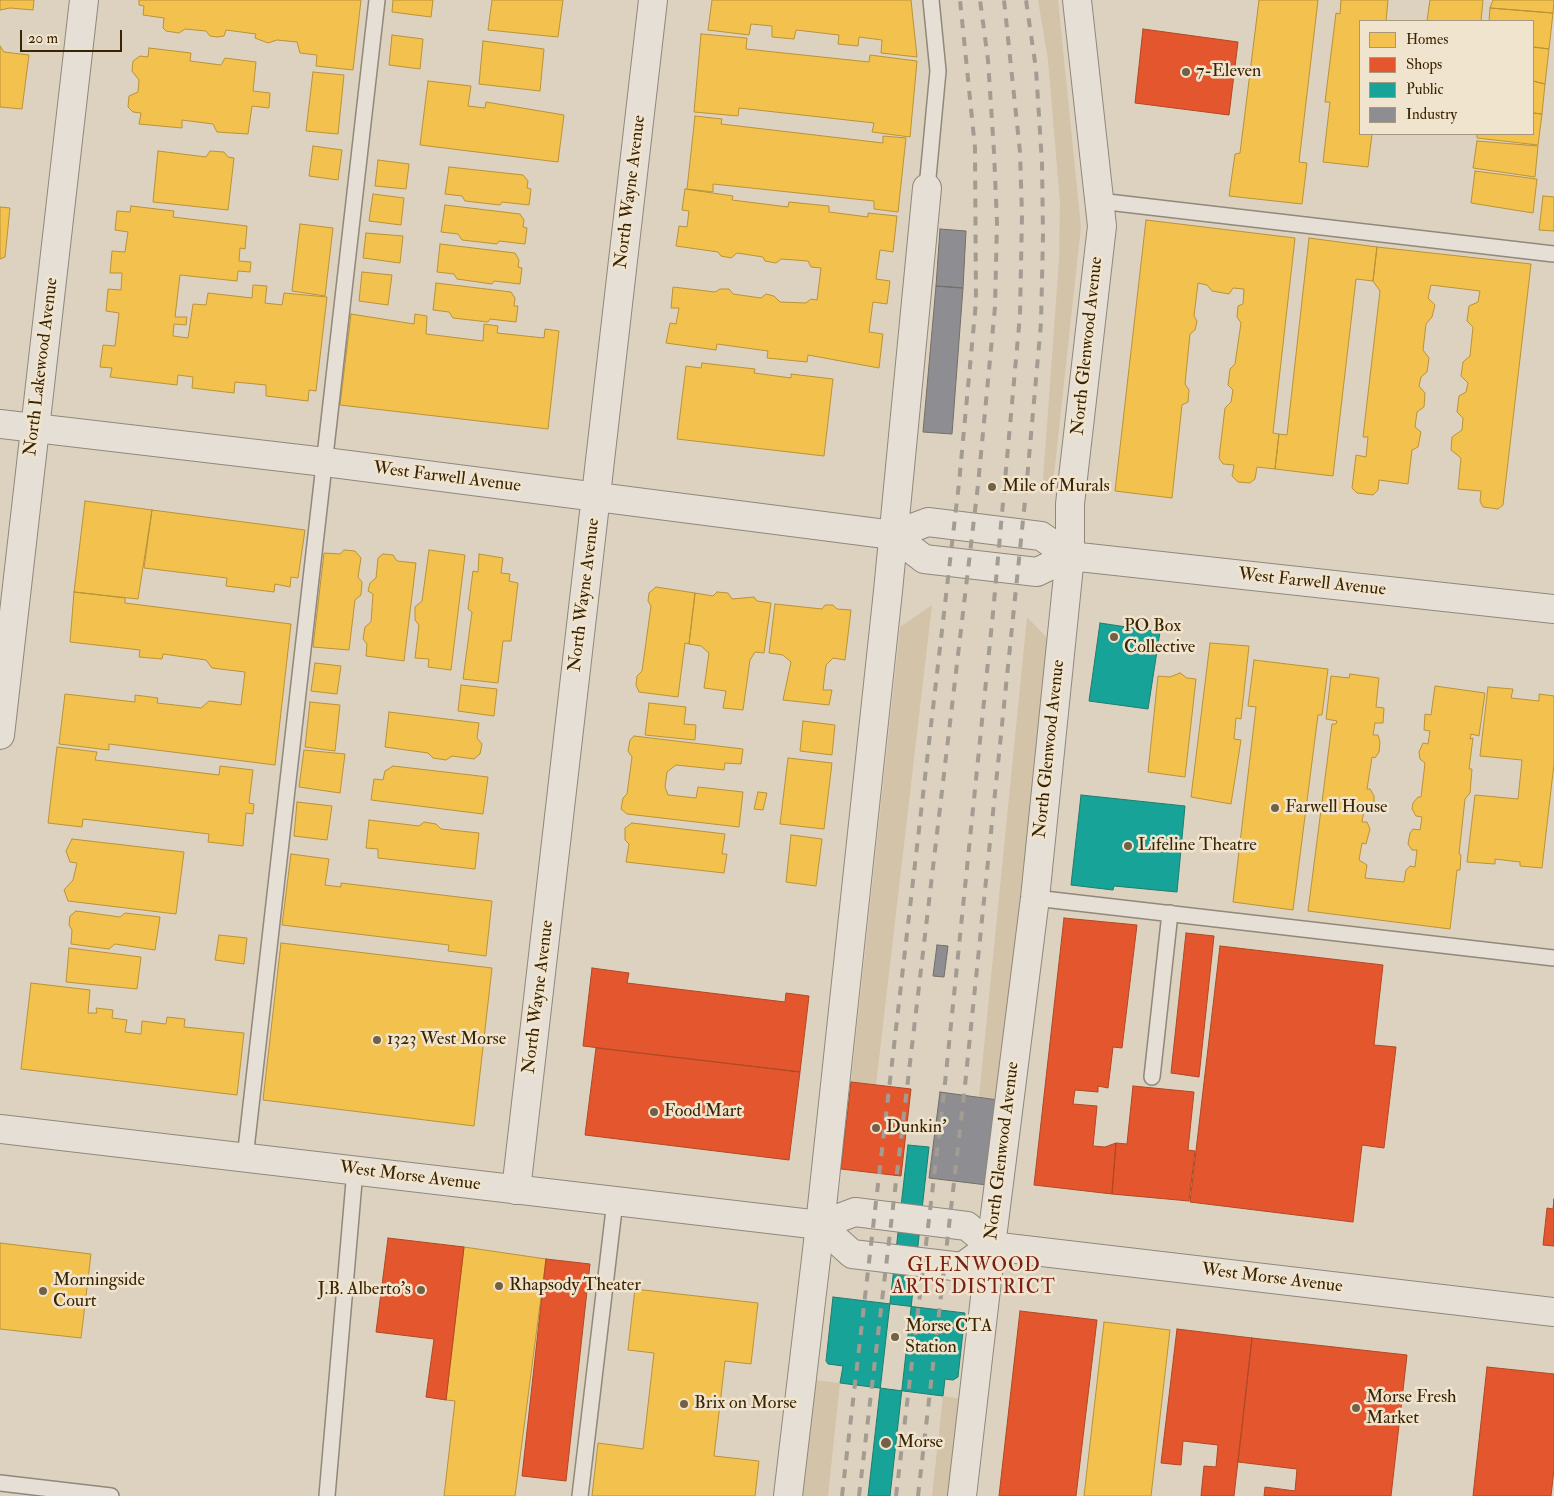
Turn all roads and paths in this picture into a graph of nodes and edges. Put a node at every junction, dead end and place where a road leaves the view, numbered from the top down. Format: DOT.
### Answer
graph roads {
  1 [pos="84,0"];
  2 [pos="377,0"];
  3 [pos="653,0"];
  4 [pos="931,0"];
  5 [pos="1077,0"];
  6 [pos="927,188"];
  7 [pos="1100,201"];
  8 [pos="1554,254"];
  9 [pos="0,424"];
  10 [pos="35,428"];
  11 [pos="325,462"];
  12 [pos="596,497"];
  13 [pos="894,535"];
  14 [pos="1070,556"];
  15 [pos="1554,609"];
  16 [pos="0,735"];
  17 [pos="1035,898"];
  18 [pos="1170,913"];
  19 [pos="1554,958"];
  20 [pos="1152,1077"];
  21 [pos="0,1129"];
  22 [pos="245,1158"];
  23 [pos="355,1170"];
  24 [pos="516,1190"];
  25 [pos="615,1201"];
  26 [pos="820,1225"];
  27 [pos="991,1246"];
  28 [pos="1554,1312"];
  29 [pos="0,1483"];
  30 [pos="111,1496"];
  31 [pos="327,1496"];
  32 [pos="580,1496"];
  33 [pos="788,1496"];
  34 [pos="962,1496"];
  1 -- 10 [label="street, North Lakewood Avenue"];
  2 -- 11 [label="lane"];
  3 -- 12 [label="street, North Wayne Avenue"];
  4 -- 6 [label="lane"];
  5 -- 7 [label="street, North Glenwood Avenue"];
  6 -- 13 [label="street"];
  7 -- 8 [label="lane"];
  7 -- 14 [label="street, North Glenwood Avenue"];
  9 -- 10 [label="street, West Farwell Avenue"];
  10 -- 11 [label="street, West Farwell Avenue"];
  10 -- 16 [label="street, North Lakewood Avenue"];
  11 -- 12 [label="street, West Farwell Avenue"];
  11 -- 22 [label="lane"];
  12 -- 13 [label="street, West Farwell Avenue"];
  12 -- 24 [label="street, North Wayne Avenue"];
  13 -- 14 [label="street, West Farwell Avenue"];
  13 -- 14 [label="street"];
  13 -- 26 [label="street"];
  14 -- 15 [label="street, West Farwell Avenue"];
  14 -- 17 [label="street, North Glenwood Avenue"];
  17 -- 18 [label="lane"];
  17 -- 27 [label="street, North Glenwood Avenue"];
  18 -- 19 [label="lane"];
  18 -- 20 [label="lane"];
  21 -- 22 [label="street, West Morse Avenue"];
  22 -- 23 [label="street, West Morse Avenue"];
  23 -- 24 [label="street, West Morse Avenue"];
  23 -- 31 [label="lane"];
  24 -- 25 [label="street, West Morse Avenue"];
  25 -- 26 [label="street, West Morse Avenue"];
  25 -- 32 [label="lane"];
  26 -- 27 [label="street, West Morse Avenue"];
  26 -- 27 [label="street"];
  26 -- 33 [label="street"];
  27 -- 28 [label="street, West Morse Avenue"];
  27 -- 34 [label="street, North Glenwood Avenue"];
  29 -- 30 [label="lane"];
}
